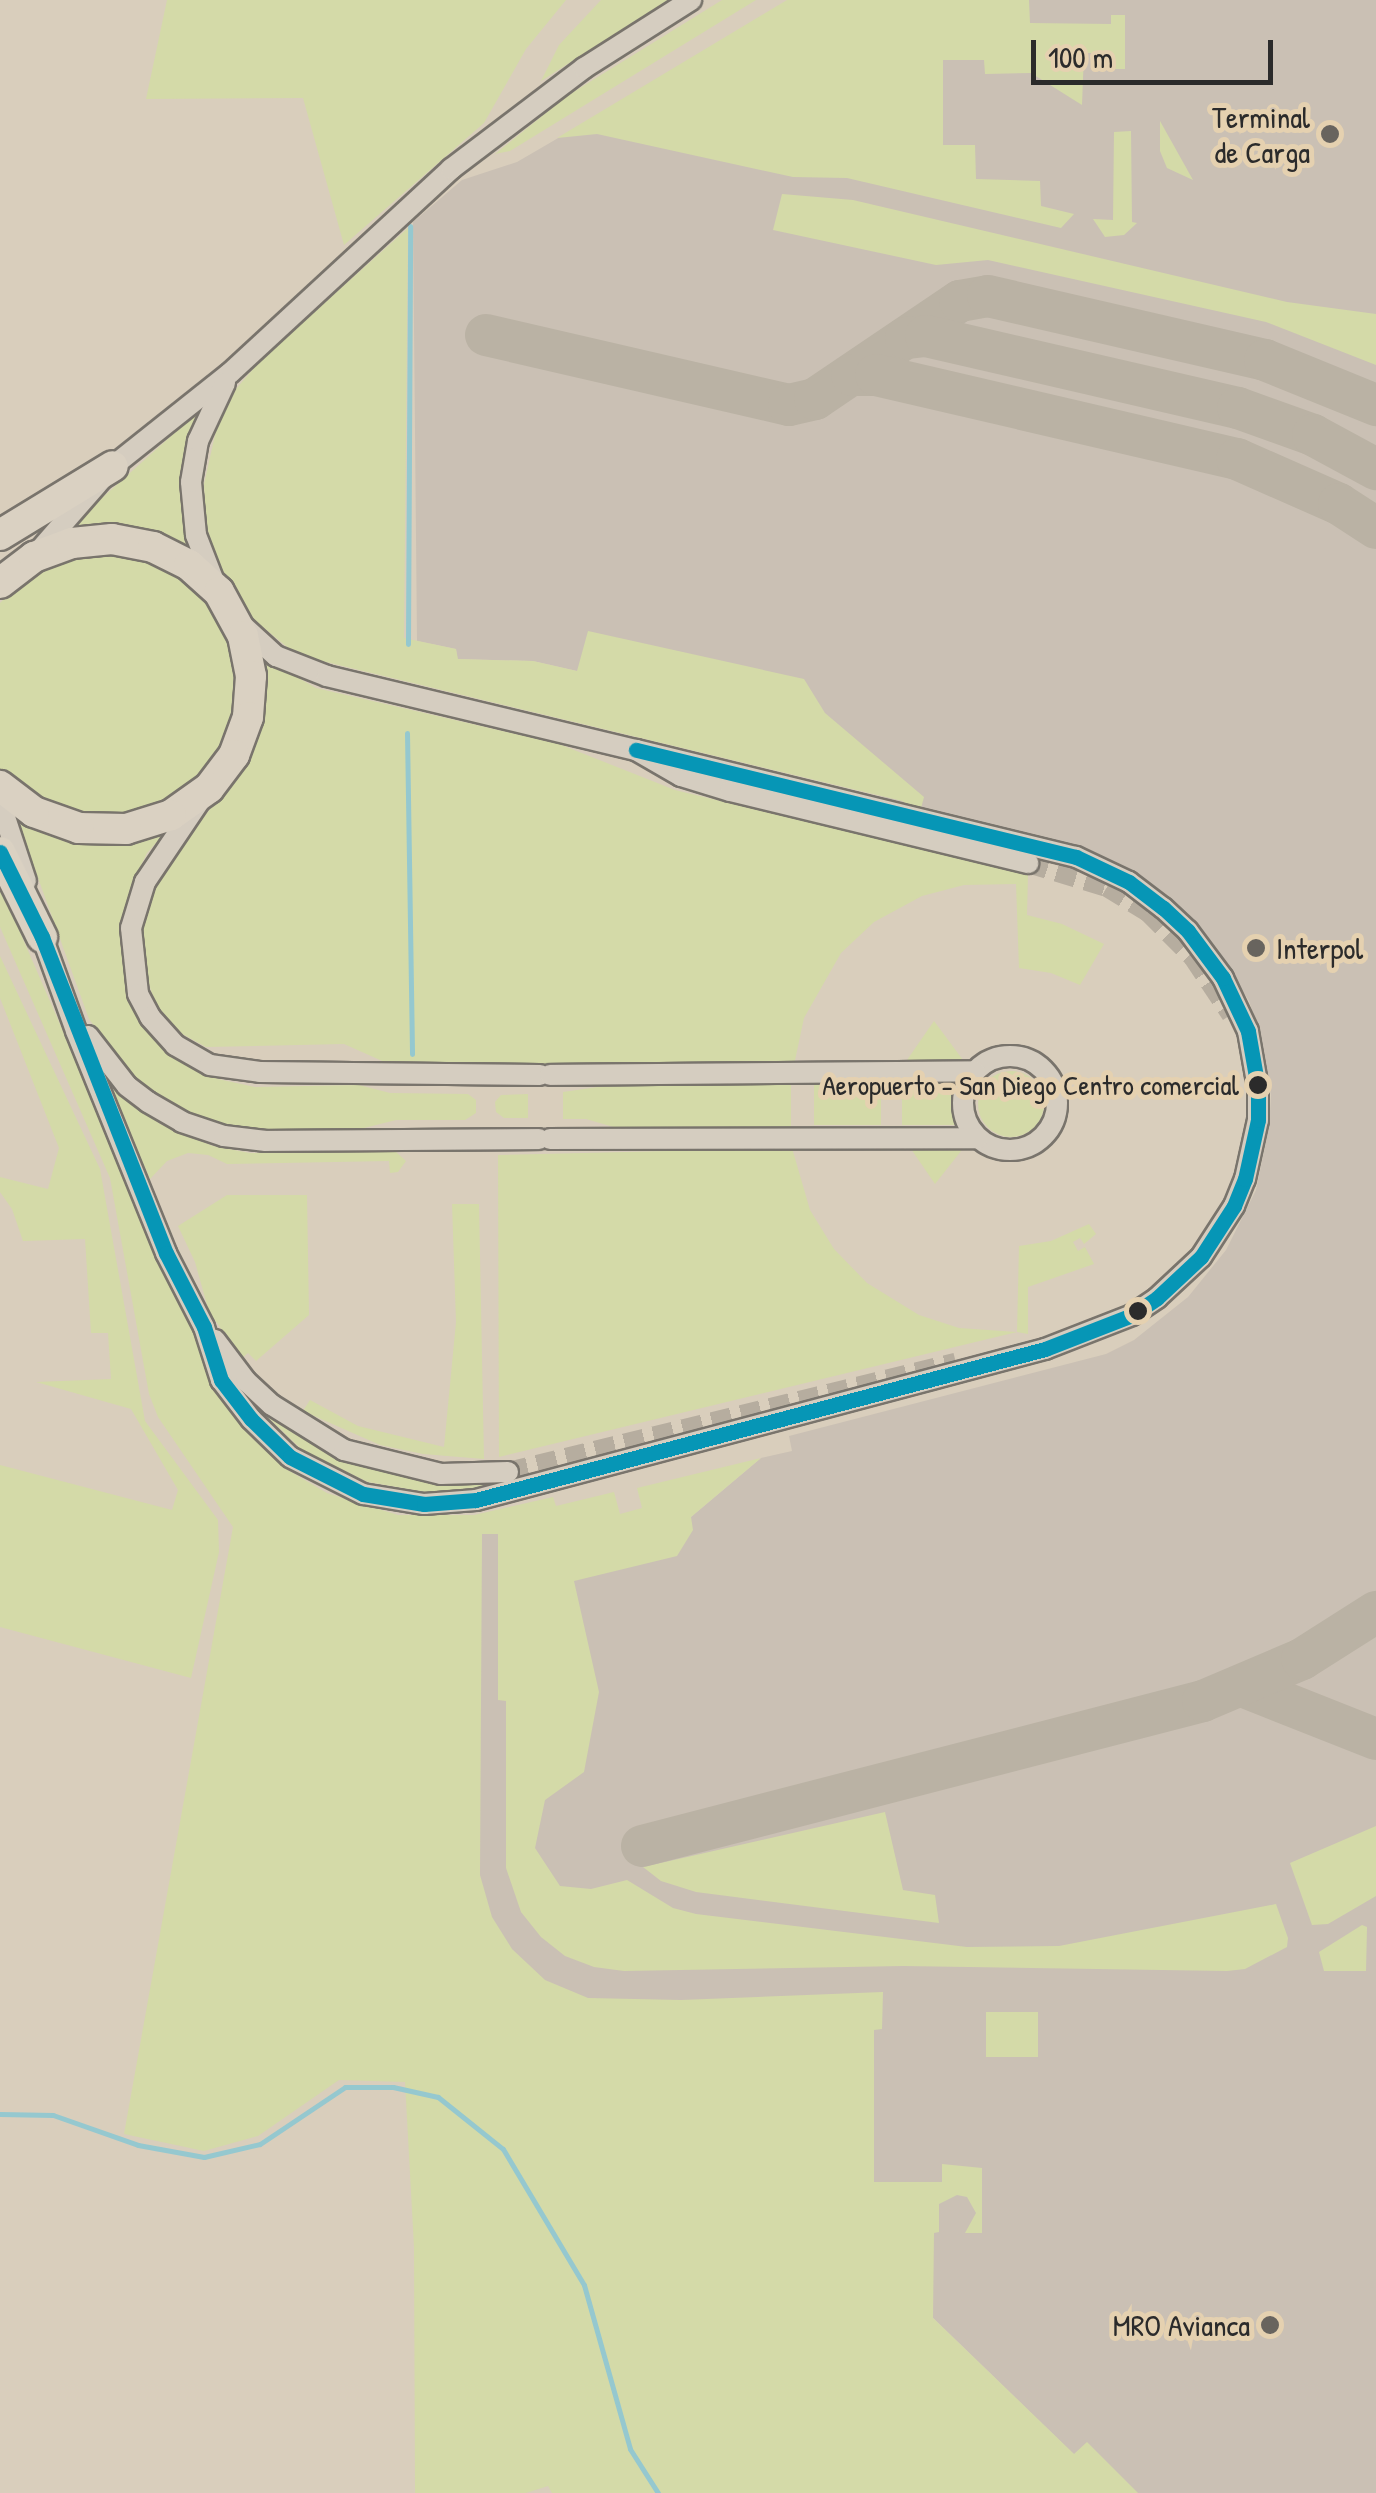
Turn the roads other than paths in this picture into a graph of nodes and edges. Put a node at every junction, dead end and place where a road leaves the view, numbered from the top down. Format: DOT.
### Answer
graph roads {
  1 [pos="691,0"];
  2 [pos="230,373"];
  3 [pos="114,466"];
  4 [pos="0,535"];
  5 [pos="13,570"];
  6 [pos="227,605"];
  7 [pos="636,750"];
  8 [pos="0,786"];
  9 [pos="208,788"];
  10 [pos="0,802"];
  11 [pos="0,852"];
  12 [pos="1028,863"];
  13 [pos="42,937"];
  14 [pos="65,995"];
  15 [pos="975,1072"];
  16 [pos="978,1138"];
  17 [pos="204,1327"];
  18 [pos="508,1472"];
  1 -- 2 [label="street"];
  2 -- 3 [label="street"];
  2 -- 6 [label="street"];
  3 -- 4 [label="main road"];
  3 -- 5 [label="street"];
  5 -- 6 [label="main road"];
  6 -- 7 [label="street"];
  6 -- 9 [label="main road"];
  7 -- 12 [label="street"];
  7 -- 17 [label="street"];
  8 -- 9 [label="main road"];
  9 -- 15 [label="street"];
  10 -- 13 [label="street"];
  11 -- 13 [label="main road"];
  13 -- 14 [label="street"];
  14 -- 16 [label="street"];
  14 -- 17 [label="street"];
  15 -- 16 [label="street"];
  15 -- 16 [label="street"];
  17 -- 18 [label="street"];
}
